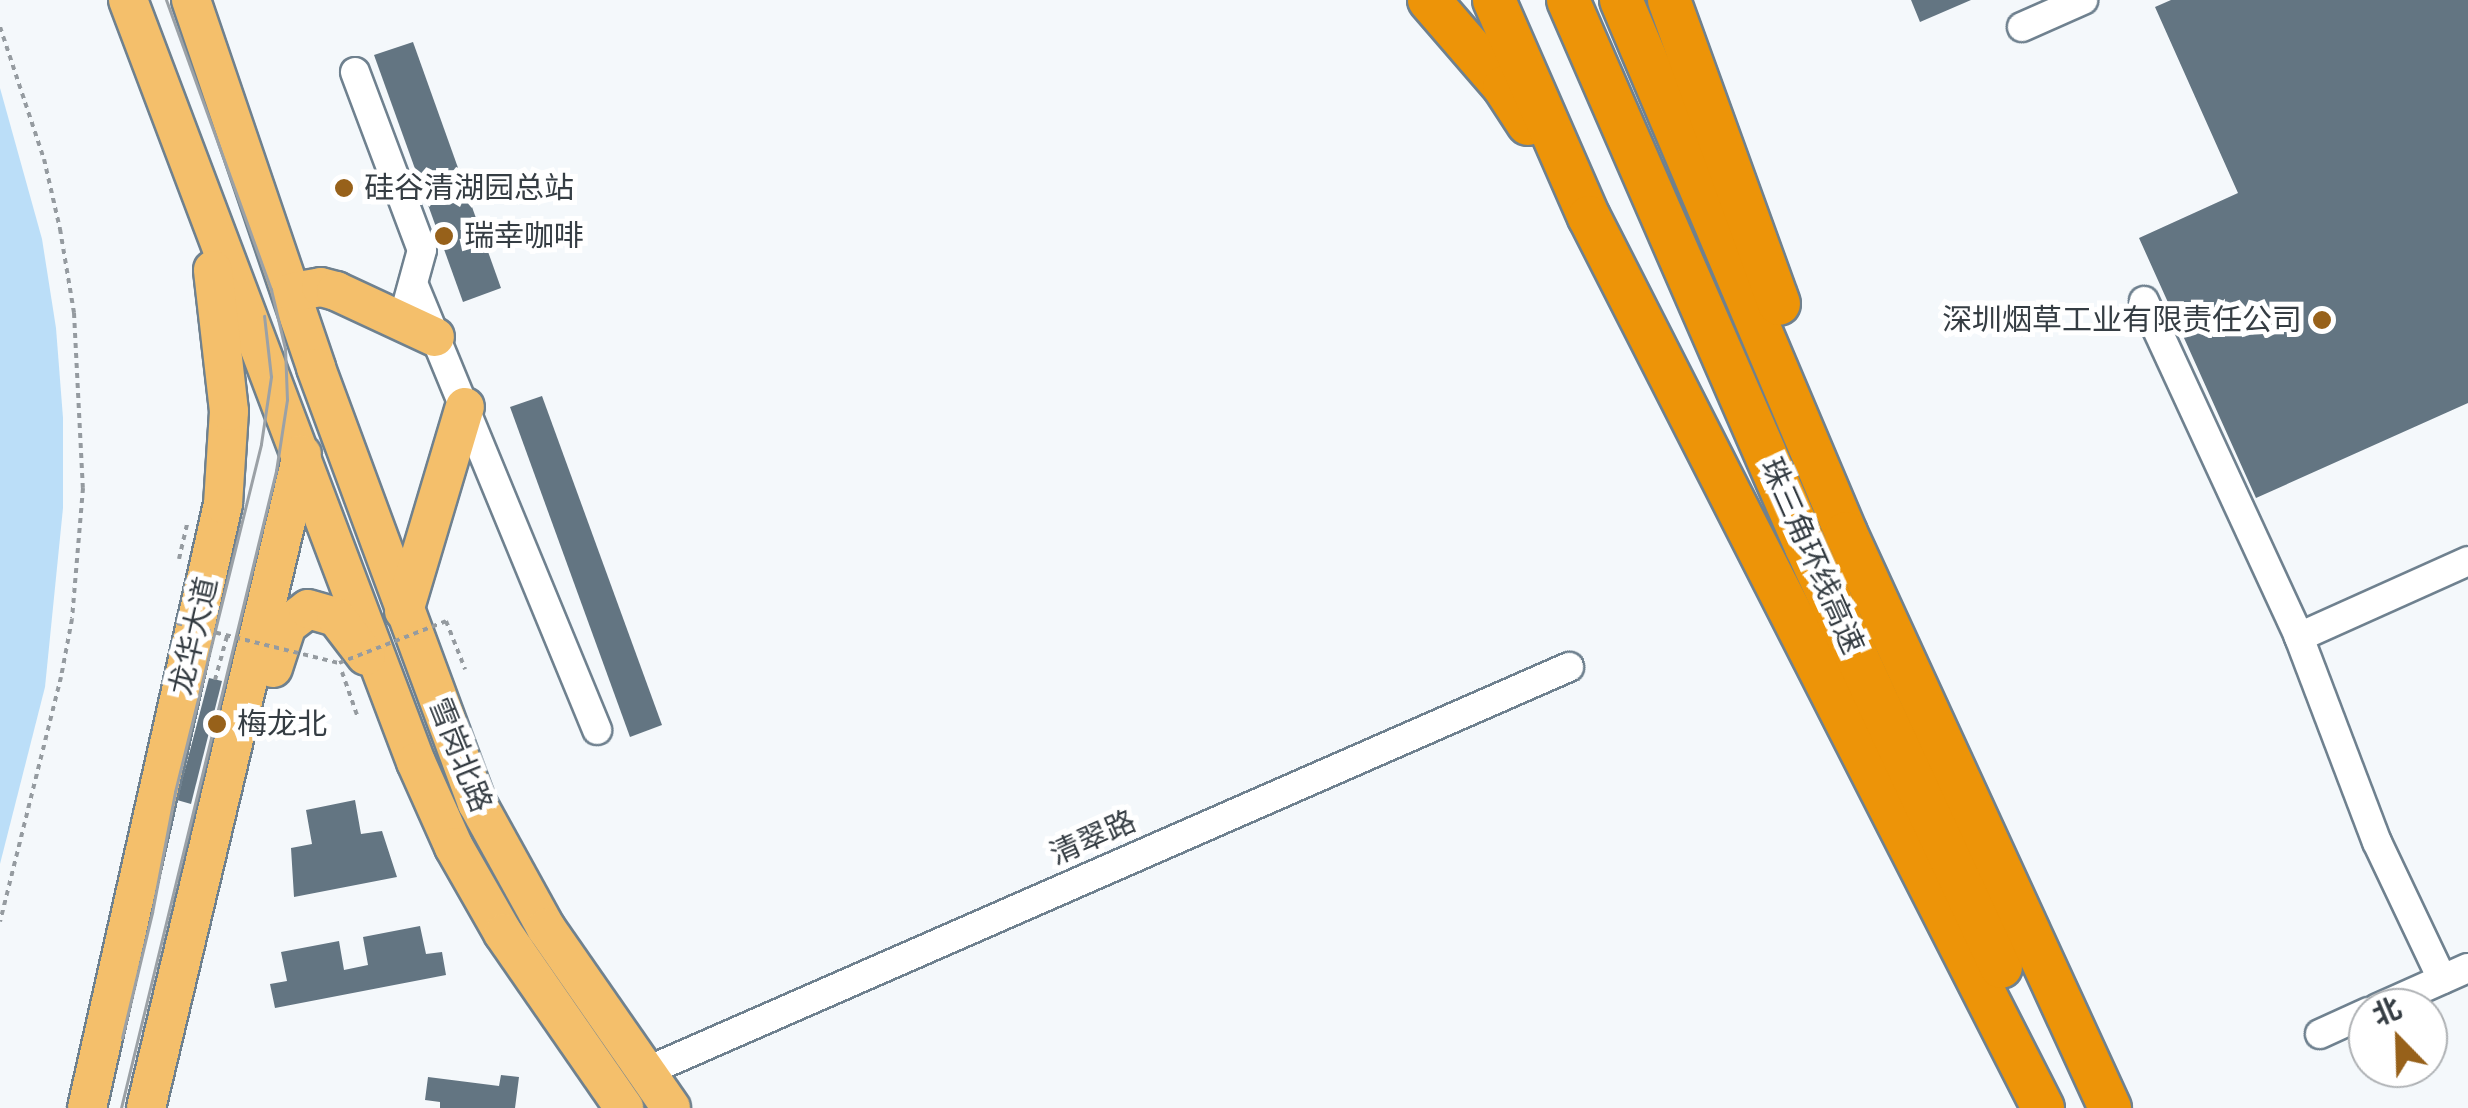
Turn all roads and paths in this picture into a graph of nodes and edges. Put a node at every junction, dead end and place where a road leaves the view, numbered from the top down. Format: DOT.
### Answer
graph roads {
  1 [pos="128,0"];
  2 [pos="190,0"];
  3 [pos="1429,0"];
  4 [pos="1494,0"];
  5 [pos="1568,0"];
  6 [pos="1620,0"];
  7 [pos="1669,0"];
  8 [pos="2083,0"];
  9 [pos="0,28"];
  10 [pos="2022,28"];
  11 [pos="355,72"];
  12 [pos="188,160"];
  13 [pos="1589,217"];
  14 [pos="293,292"];
  15 [pos="2144,301"];
  16 [pos="406,304"];
  17 [pos="435,337"];
  18 [pos="316,368"];
  19 [pos="464,407"];
  20 [pos="301,458"];
  21 [pos="368,511"];
  22 [pos="328,525"];
  23 [pos="2468,560"];
  24 [pos="404,612"];
  25 [pos="177,623"];
  26 [pos="227,636"];
  27 [pos="2299,637"];
  28 [pos="339,662"];
  29 [pos="1569,667"];
  30 [pos="466,669"];
  31 [pos="216,680"];
  32 [pos="386,685"];
  33 [pos="357,715"];
  34 [pos="1934,727"];
  35 [pos="597,730"];
  36 [pos="234,744"];
  37 [pos="0,920"];
  38 [pos="2455,974"];
  39 [pos="2423,988"];
  40 [pos="2348,1021"];
  41 [pos="2320,1034"];
  42 [pos="645,1072"];
  43 [pos="87,1108"];
  44 [pos="146,1108"];
  45 [pos="624,1108"];
  46 [pos="671,1108"];
  47 [pos="2042,1108"];
  48 [pos="2066,1108"];
  49 [pos="2110,1108"];
  1 -- 12 [label="main road, 龙华大道"];
  2 -- 14 [label="main road, 龙华大道"];
  3 -- 13 [label="highway"];
  4 -- 13 [label="highway"];
  5 -- 48 [label="highway, 珠三角环线高速"];
  6 -- 34 [label="highway, 珠三角环线高速"];
  7 -- 34 [label="highway"];
  8 -- 10 [label="street"];
  9 -- 37 [label="path"];
  11 -- 16 [label="street"];
  12 -- 20 [label="main road, 龙华大道"];
  12 -- 43 [label="main road, 龙华大道"];
  13 -- 47 [label="highway"];
  14 -- 16 [label="main road"];
  14 -- 18 [label="main road, 龙华大道"];
  15 -- 27 [label="street"];
  16 -- 17 [label="main road"];
  17 -- 19 [label="street"];
  18 -- 20 [label="main road, 龙华大道"];
  18 -- 21 [label="main road, 雪岗北路"];
  19 -- 24 [label="main road"];
  19 -- 35 [label="street"];
  20 -- 22 [label="main road, 雪岗北路"];
  20 -- 36 [label="main road, 龙华大道"];
  21 -- 22 [label="main road"];
  21 -- 24 [label="main road, 雪岗北路"];
  22 -- 32 [label="main road, 雪岗北路"];
  23 -- 27 [label="street"];
  24 -- 42 [label="main road, 雪岗北路"];
  25 -- 26 [label="path, bridge"];
  26 -- 28 [label="path, bridge"];
  26 -- 31 [label="path"];
  27 -- 38 [label="street"];
  28 -- 30 [label="path, bridge"];
  28 -- 33 [label="path"];
  29 -- 42 [label="street, 清翠路"];
  32 -- 36 [label="main road"];
  32 -- 45 [label="main road, 雪岗北路"];
  34 -- 49 [label="highway, 珠三角环线高速"];
  36 -- 44 [label="main road, 龙华大道"];
  38 -- 39 [label="street"];
  40 -- 41 [label="street"];
  42 -- 46 [label="main road, 雪岗北路"];
}
